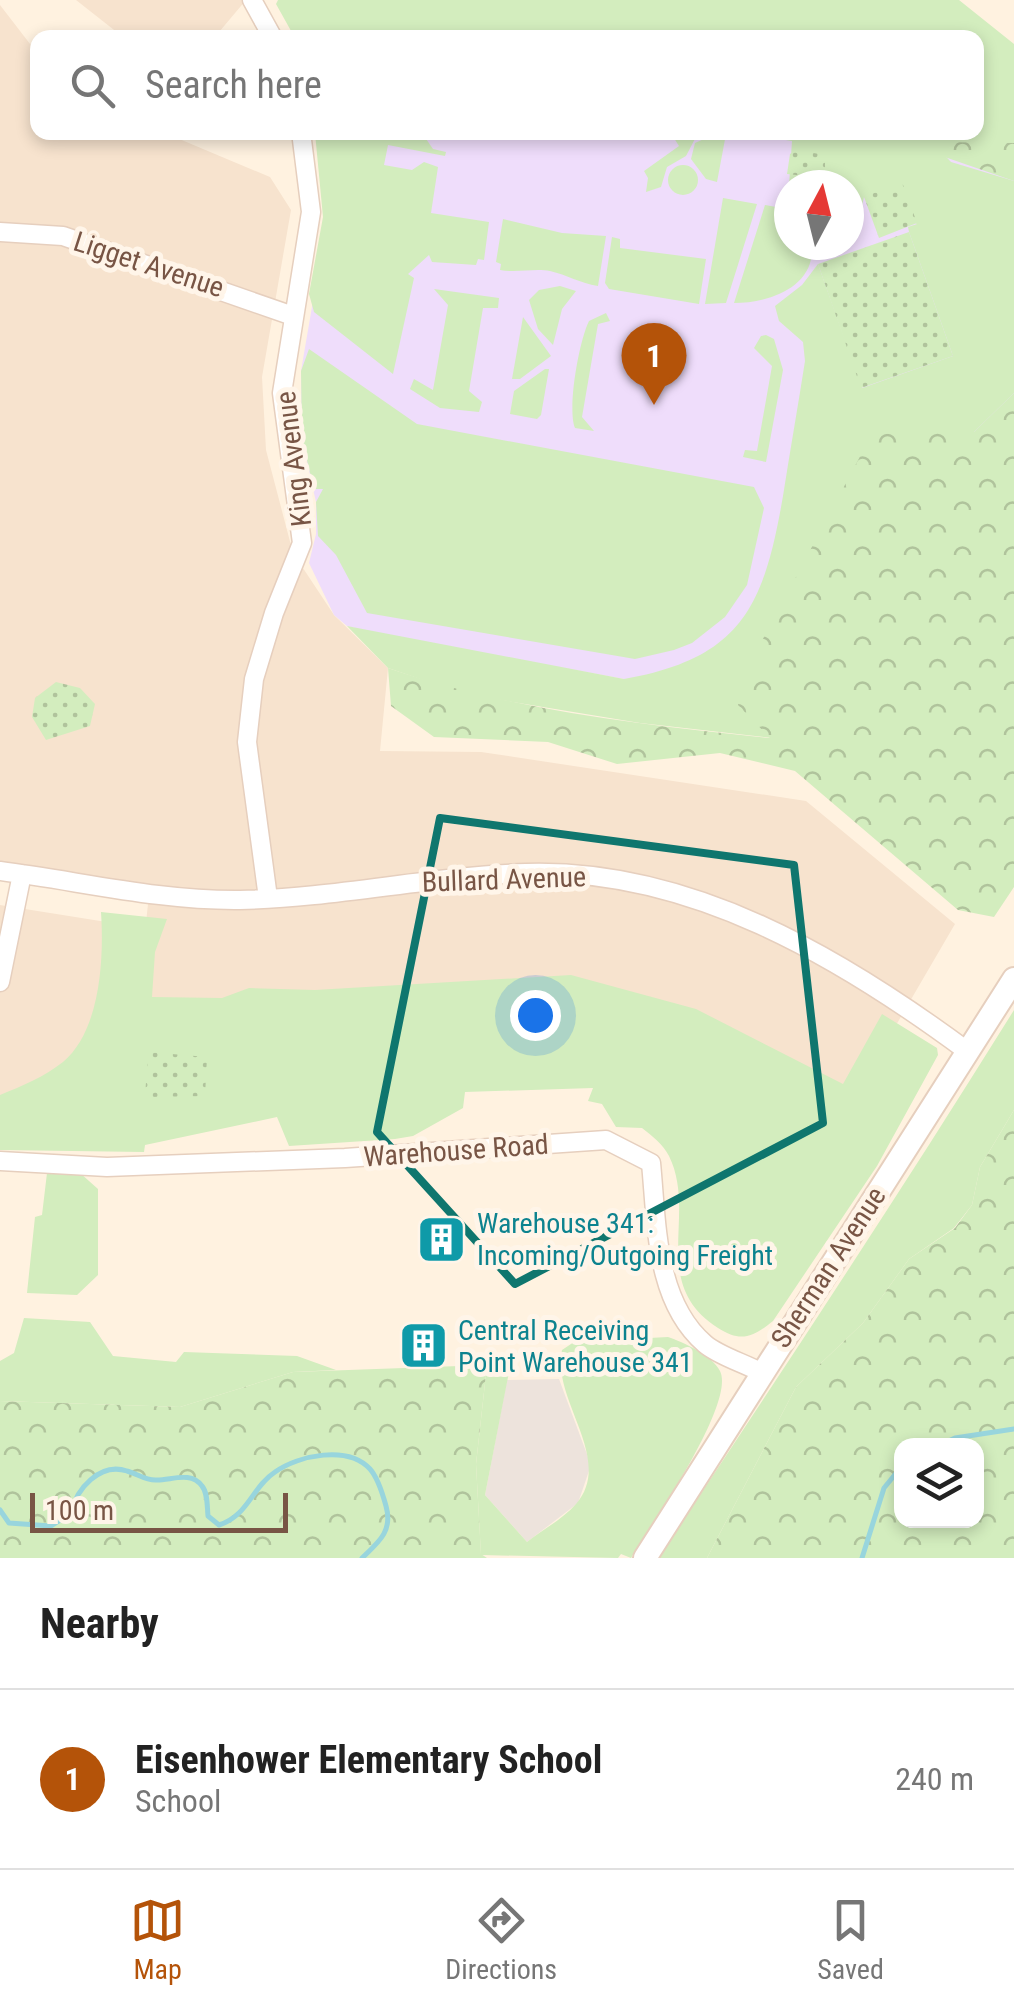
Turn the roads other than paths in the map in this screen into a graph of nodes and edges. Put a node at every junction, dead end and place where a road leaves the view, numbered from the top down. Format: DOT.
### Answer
graph roads {
  1 [pos="252,0"];
  2 [pos="268,30"];
  3 [pos="302,140"];
  4 [pos="0,232"];
  5 [pos="293,316"];
  6 [pos="0,871"];
  7 [pos="22,874"];
  8 [pos="268,898"];
  9 [pos="1014,978"];
  10 [pos="0,982"];
  11 [pos="966,1051"];
  12 [pos="0,1161"];
  13 [pos="760,1372"];
  14 [pos="645,1558"];
  1 -- 2 [label="street"];
  3 -- 5 [label="street, King Avenue"];
  4 -- 5 [label="street, Ligget Avenue"];
  5 -- 8 [label="street, King Avenue"];
  6 -- 7 [label="street, Bullard Avenue"];
  7 -- 8 [label="street, Bullard Avenue"];
  7 -- 10 [label="street"];
  8 -- 11 [label="street, Bullard Avenue"];
  9 -- 11 [label="street, Sherman Avenue"];
  11 -- 13 [label="street, Sherman Avenue"];
  12 -- 13 [label="street, Warehouse Road"];
  13 -- 14 [label="street, Sherman Avenue"];
}
